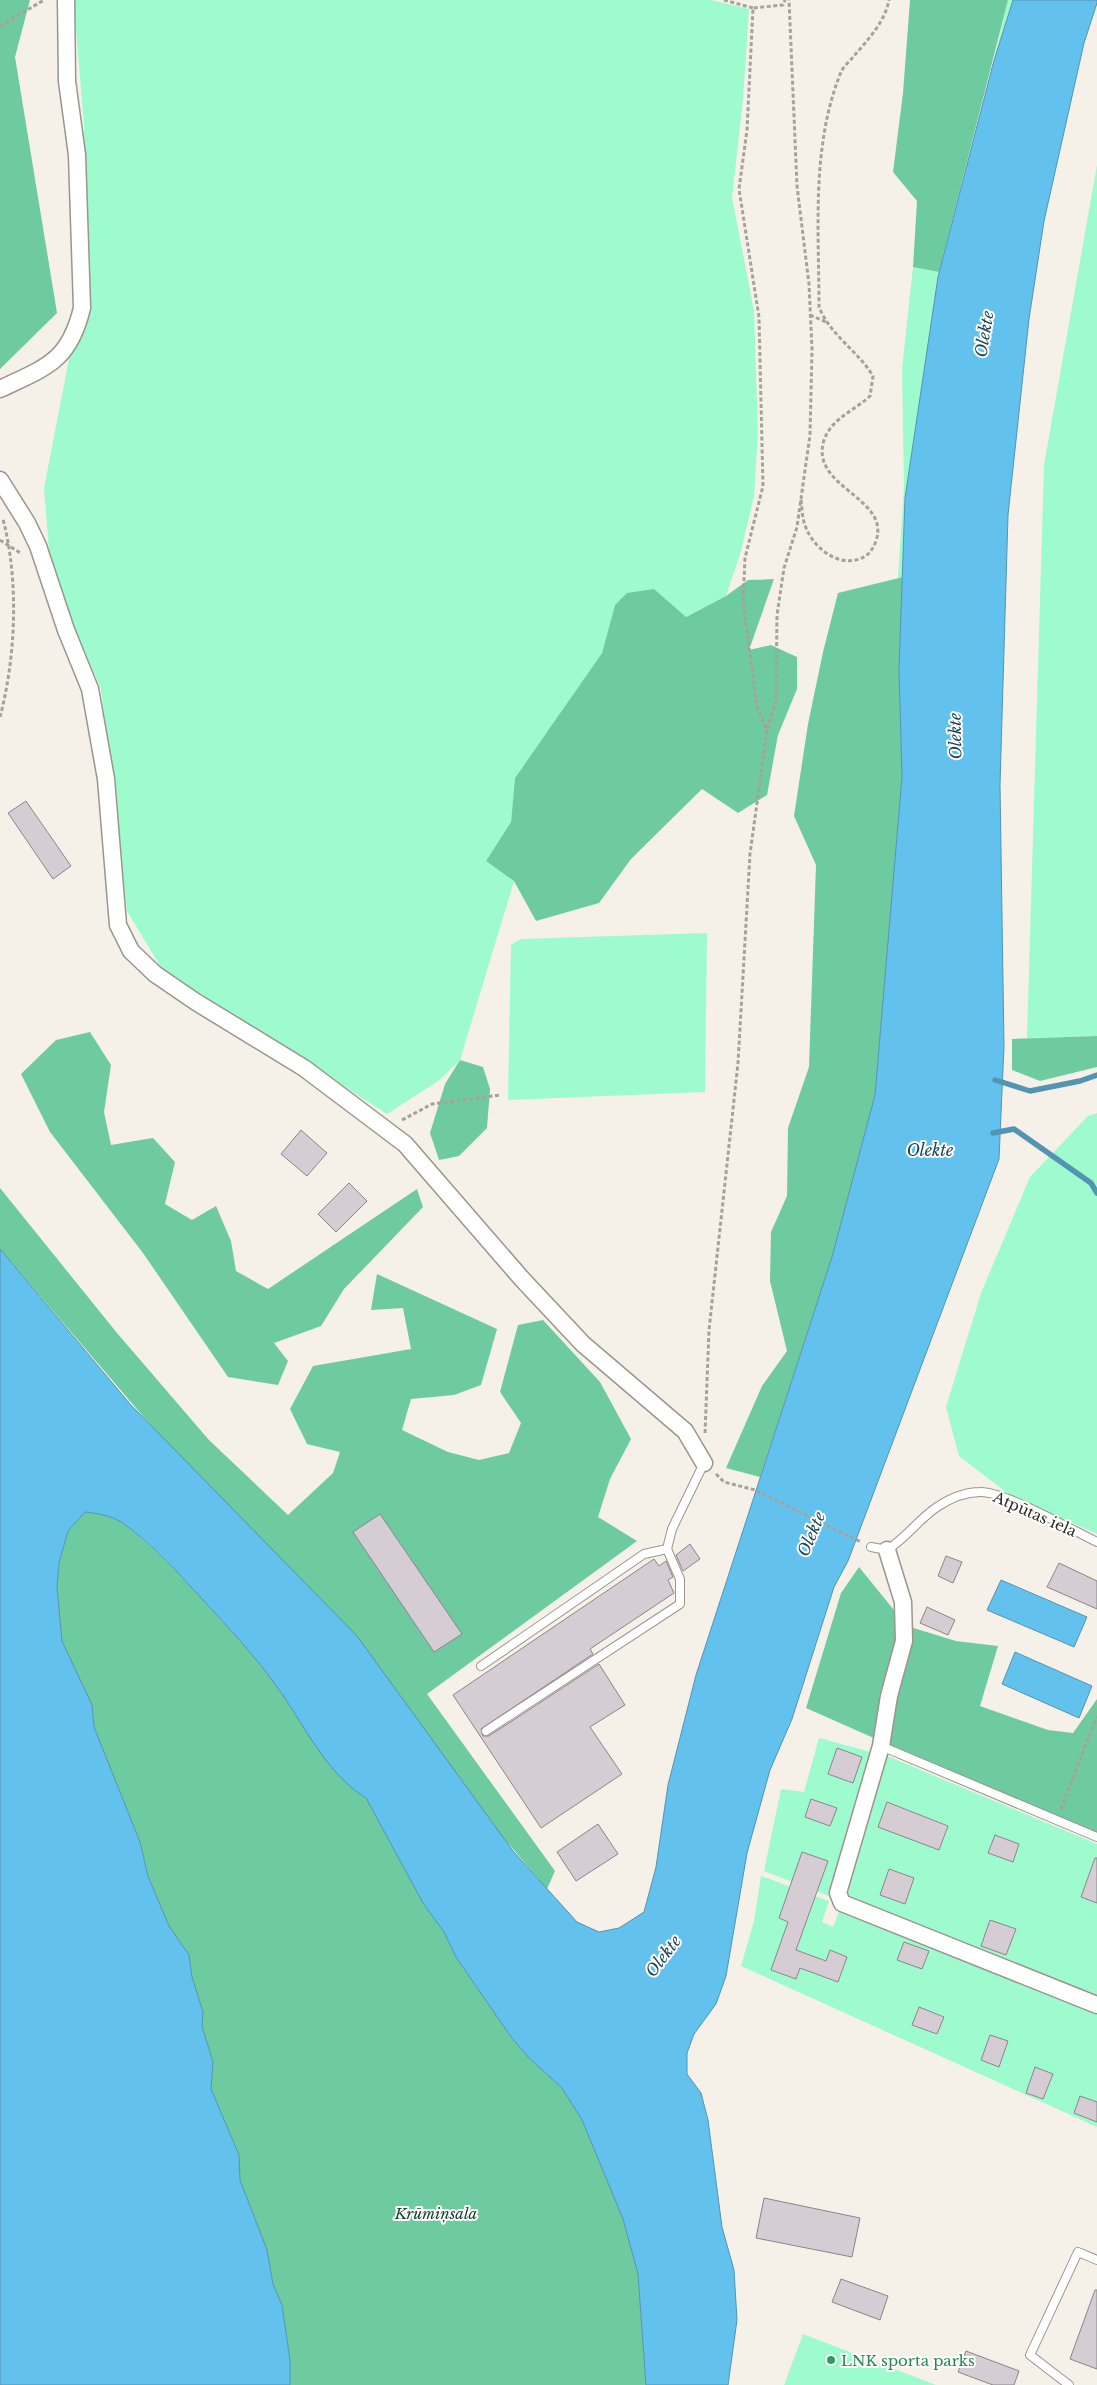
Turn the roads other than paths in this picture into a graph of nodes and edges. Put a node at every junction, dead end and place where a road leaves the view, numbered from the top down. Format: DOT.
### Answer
graph roads {
  1 [pos="66,0"];
  2 [pos="0,389"];
  3 [pos="0,480"];
  4 [pos="704,1463"];
  5 [pos="1097,1542"];
  6 [pos="667,1548"];
  7 [pos="879,1549"];
  8 [pos="481,1666"];
  9 [pos="486,1731"];
  10 [pos="881,1746"];
  11 [pos="1097,1838"];
  12 [pos="1097,2005"];
  13 [pos="1097,2260"];
  14 [pos="1068,2385"];
  1 -- 2 [label="street"];
  3 -- 4 [label="street"];
  4 -- 6 [label="lane"];
  5 -- 7 [label="lane, Atpūtas iela"];
  6 -- 8 [label="lane"];
  6 -- 9 [label="lane"];
  7 -- 10 [label="street"];
  10 -- 11 [label="lane"];
  10 -- 12 [label="street"];
  13 -- 14 [label="lane"];
}
